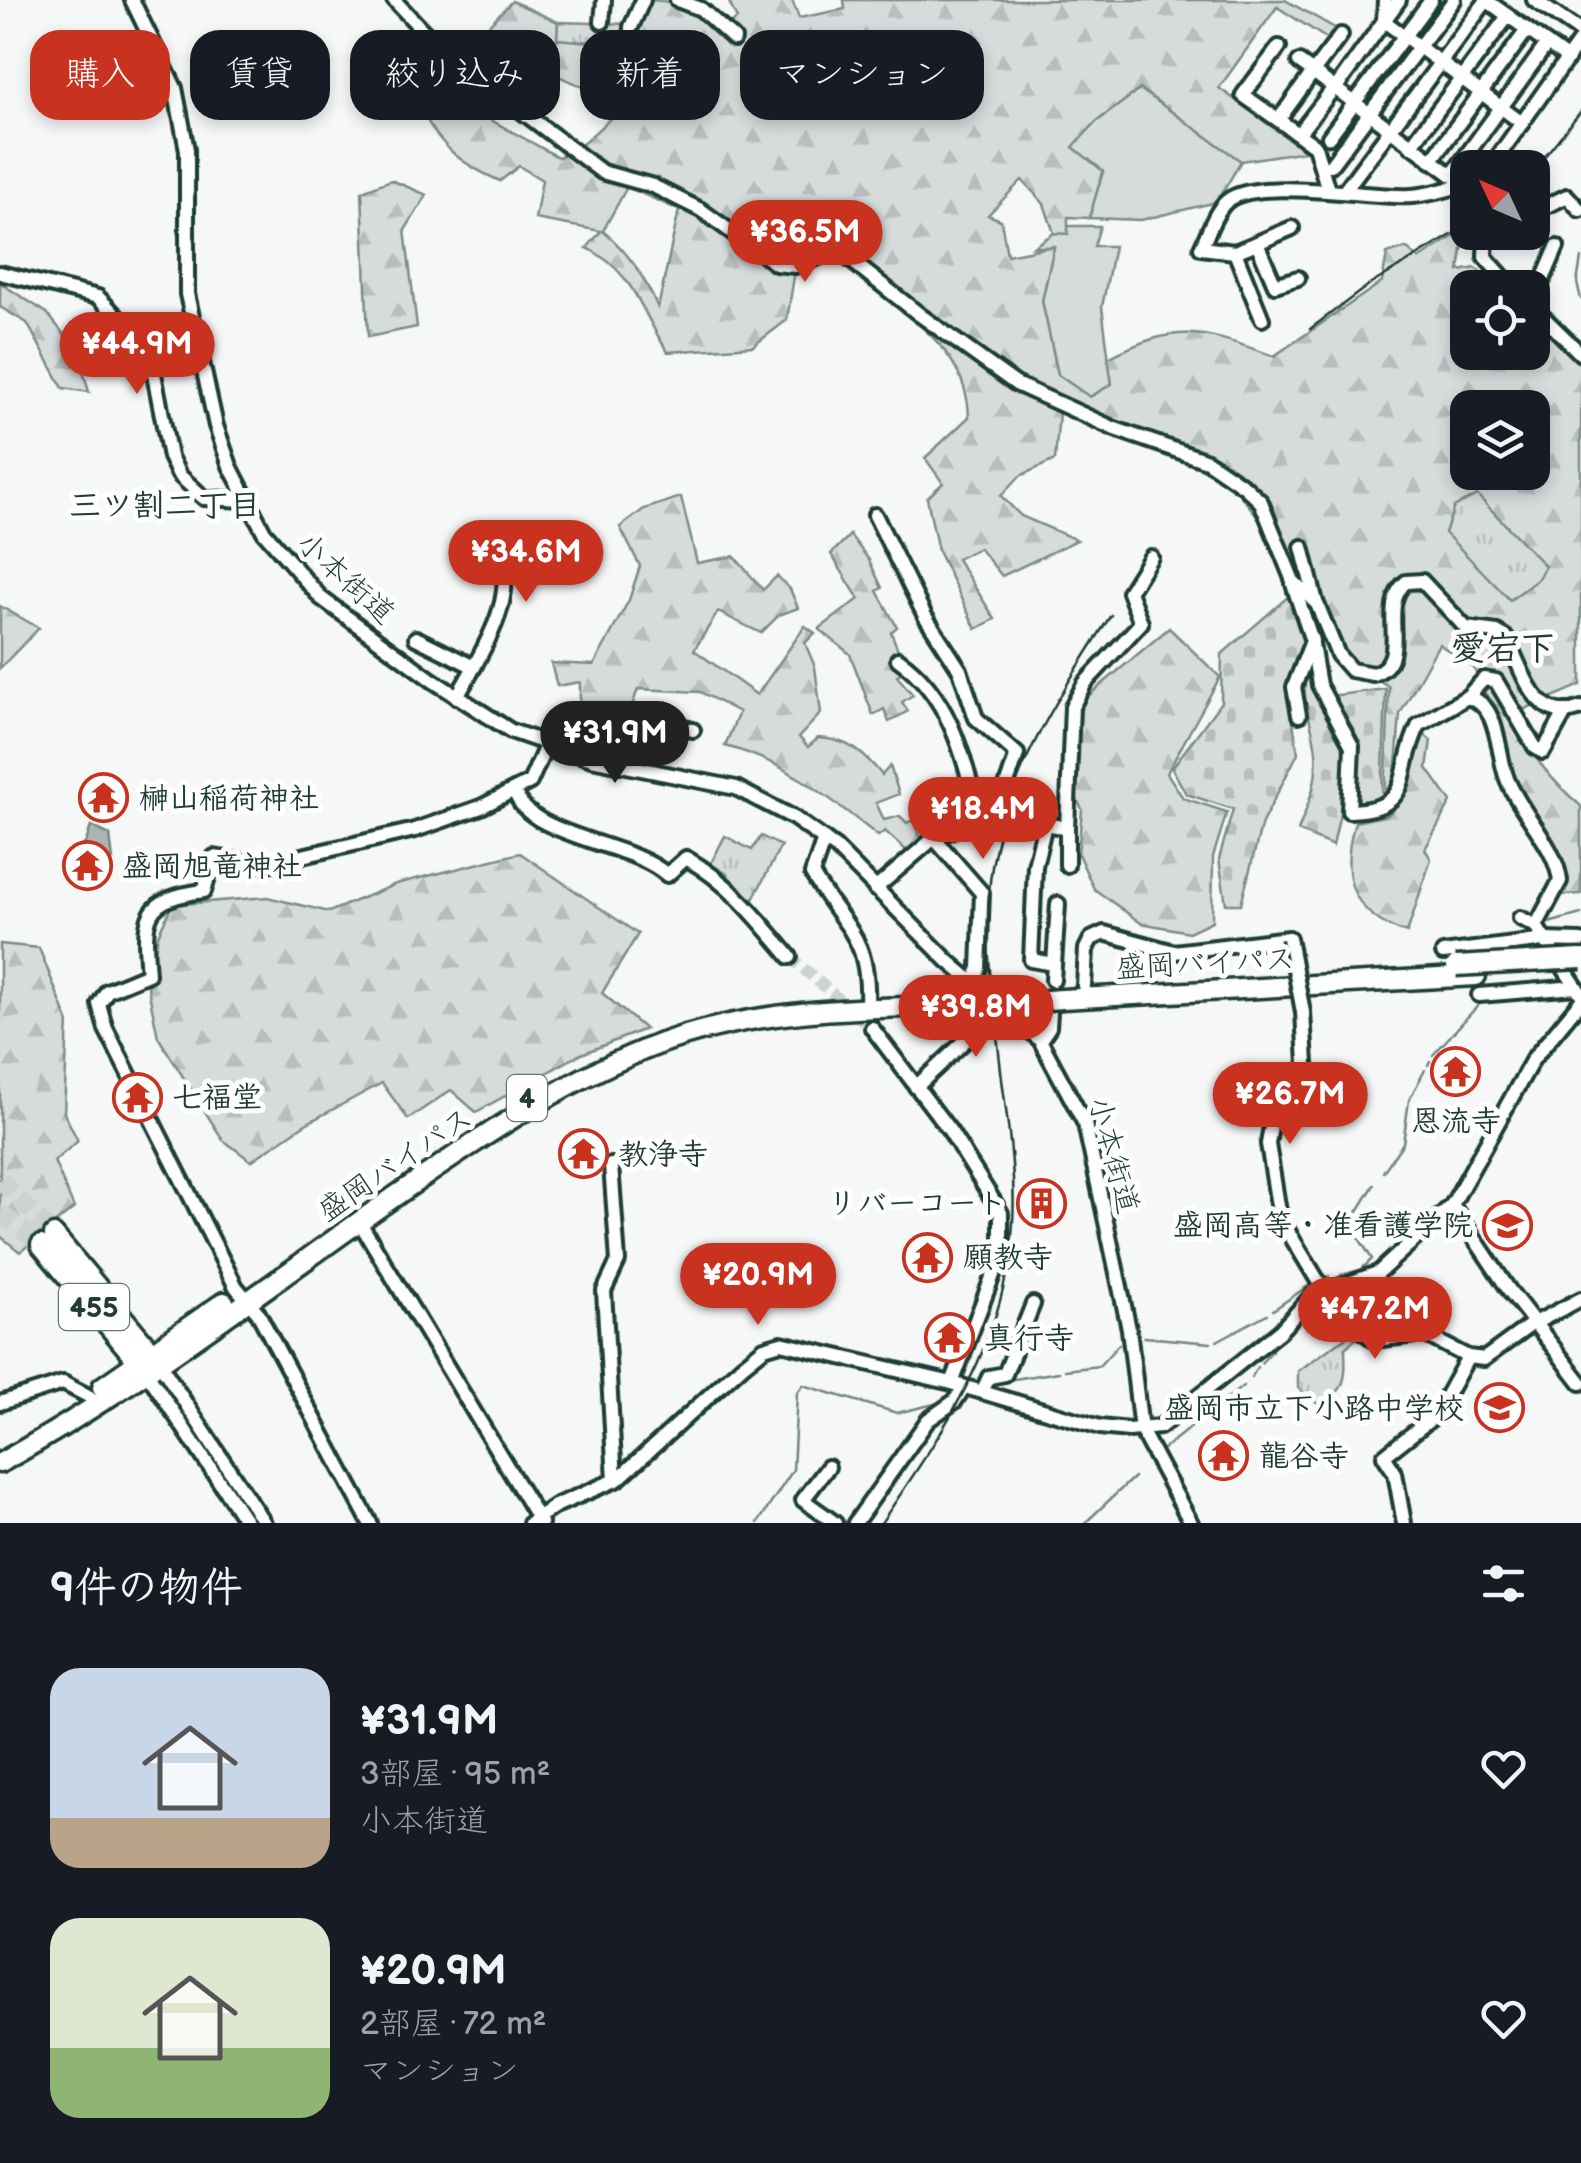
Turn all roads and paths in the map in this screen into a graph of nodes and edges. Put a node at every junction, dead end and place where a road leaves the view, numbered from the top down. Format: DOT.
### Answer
graph roads {
  1 [pos="132,0"];
  2 [pos="394,0"];
  3 [pos="604,0"];
  4 [pos="642,0"];
  5 [pos="677,0"];
  6 [pos="1385,0"];
  7 [pos="1399,0"];
  8 [pos="1431,0"];
  9 [pos="1454,0"];
  10 [pos="1486,0"];
  11 [pos="1539,2"];
  12 [pos="1508,16"];
  13 [pos="1384,21"];
  14 [pos="602,22"];
  15 [pos="630,27"];
  16 [pos="1527,30"];
  17 [pos="1341,35"];
  18 [pos="1581,36"];
  19 [pos="1404,37"];
  20 [pos="734,39"];
  21 [pos="1547,44"];
  22 [pos="1279,48"];
  23 [pos="1419,48"];
  24 [pos="1568,59"];
  25 [pos="1298,62"];
  26 [pos="1440,63"];
  27 [pos="1313,72"];
  28 [pos="1461,79"];
  29 [pos="1334,89"];
  30 [pos="1481,93"];
  31 [pos="1354,104"];
  32 [pos="1500,108"];
  33 [pos="1282,114"];
  34 [pos="1370,116"];
  35 [pos="1522,124"];
  36 [pos="1303,128"];
  37 [pos="1391,130"];
  38 [pos="1330,137"];
  39 [pos="1411,146"];
  40 [pos="1470,150"];
  41 [pos="1503,150"];
  42 [pos="1431,161"];
  43 [pos="1331,165"];
  44 [pos="1450,174"];
  45 [pos="1450,189"];
  46 [pos="1328,190"];
  47 [pos="1345,190"];
  48 [pos="1550,204"];
  49 [pos="1580,210"];
  50 [pos="1292,228"];
  51 [pos="1257,244"];
  52 [pos="1557,247"];
  53 [pos="1235,252"];
  54 [pos="1547,270"];
  55 [pos="0,273"];
  56 [pos="1298,278"];
  57 [pos="1262,319"];
  58 [pos="1550,324"];
  59 [pos="1581,354"];
  60 [pos="246,500"];
  61 [pos="875,516"];
  62 [pos="495,535"];
  63 [pos="1302,547"];
  64 [pos="1151,557"];
  65 [pos="1292,582"];
  66 [pos="1317,604"];
  67 [pos="416,638"];
  68 [pos="1312,644"];
  69 [pos="898,659"];
  70 [pos="474,667"];
  71 [pos="1467,696"];
  72 [pos="457,697"];
  73 [pos="1574,709"];
  74 [pos="1299,715"];
  75 [pos="692,730"];
  76 [pos="546,746"];
  77 [pos="617,765"];
  78 [pos="514,791"];
  79 [pos="1016,816"];
  80 [pos="980,818"];
  81 [pos="1046,824"];
  82 [pos="1068,828"];
  83 [pos="934,838"];
  84 [pos="824,839"];
  85 [pos="1066,866"];
  86 [pos="875,889"];
  87 [pos="1058,904"];
  88 [pos="1520,918"];
  89 [pos="1536,926"];
  90 [pos="1544,940"];
  91 [pos="1581,941"];
  92 [pos="1454,957"];
  93 [pos="790,958"];
  94 [pos="1581,960"];
  95 [pos="1054,964"];
  96 [pos="1084,986"];
  97 [pos="1580,988"];
  98 [pos="965,993"];
  99 [pos="1056,994"];
  100 [pos="1479,996"];
  101 [pos="867,1002"];
  102 [pos="872,1028"];
  103 [pos="1040,1040"];
  104 [pos="916,1087"];
  105 [pos="610,1164"];
  106 [pos="1452,1205"];
  107 [pos="359,1221"];
  108 [pos="48,1240"];
  109 [pos="1329,1290"];
  110 [pos="243,1296"];
  111 [pos="1581,1299"];
  112 [pos="1033,1304"];
  113 [pos="1534,1323"];
  114 [pos="1468,1356"];
  115 [pos="148,1360"];
  116 [pos="1581,1382"];
  117 [pos="958,1385"];
  118 [pos="982,1392"];
  119 [pos="90,1397"];
  120 [pos="0,1403"];
  121 [pos="1141,1430"];
  122 [pos="611,1446"];
  123 [pos="0,1451"];
  124 [pos="0,1463"];
  125 [pos="632,1466"];
  126 [pos="828,1467"];
  127 [pos="615,1480"];
  128 [pos="536,1522"];
  129 [pos="247,1523"];
  130 [pos="264,1523"];
  131 [pos="370,1523"];
  132 [pos="835,1523"];
  133 [pos="856,1523"];
  134 [pos="1191,1523"];
  135 [pos="1404,1523"];
  1 -- 60 [label="street, 小本街道"];
  2 -- 65 [label="street"];
  3 -- 14 [label="street"];
  4 -- 15 [label="street"];
  5 -- 20 [label="street"];
  6 -- 13 [label="street"];
  7 -- 13 [label="street"];
  8 -- 19 [label="street"];
  9 -- 23 [label="street"];
  10 -- 12 [label="street"];
  10 -- 26 [label="street"];
  11 -- 18 [label="street"];
  12 -- 16 [label="street"];
  12 -- 28 [label="street"];
  13 -- 19 [label="street"];
  13 -- 29 [label="street"];
  16 -- 21 [label="street"];
  16 -- 30 [label="street"];
  17 -- 27 [label="street"];
  18 -- 24 [label="street"];
  19 -- 23 [label="street"];
  19 -- 31 [label="street"];
  21 -- 24 [label="street"];
  21 -- 32 [label="street"];
  22 -- 46 [label="street"];
  23 -- 26 [label="street"];
  23 -- 34 [label="street"];
  24 -- 35 [label="street"];
  25 -- 27 [label="street"];
  26 -- 28 [label="street"];
  26 -- 37 [label="street"];
  27 -- 29 [label="street"];
  27 -- 33 [label="street"];
  28 -- 30 [label="street"];
  28 -- 39 [label="street"];
  29 -- 31 [label="street"];
  29 -- 36 [label="street"];
  30 -- 32 [label="street"];
  30 -- 42 [label="street"];
  31 -- 34 [label="street"];
  31 -- 38 [label="street"];
  32 -- 35 [label="street"];
  32 -- 40 [label="street"];
  34 -- 37 [label="street"];
  34 -- 43 [label="street"];
  35 -- 41 [label="street"];
  37 -- 39 [label="street"];
  37 -- 47 [label="street"];
  39 -- 42 [label="street"];
  42 -- 44 [label="street"];
  45 -- 47 [label="street"];
  46 -- 47 [label="street"];
  46 -- 53 [label="street"];
  48 -- 49 [label="street"];
  50 -- 51 [label="street"];
  51 -- 53 [label="street"];
  51 -- 56 [label="street"];
  52 -- 54 [label="street"];
  53 -- 57 [label="street"];
  55 -- 60 [label="street"];
  58 -- 59 [label="street"];
  60 -- 72 [label="street, 小本街道"];
  61 -- 80 [label="street"];
  62 -- 70 [label="street"];
  63 -- 66 [label="street"];
  64 -- 82 [label="street"];
  65 -- 66 [label="street"];
  65 -- 68 [label="street"];
  66 -- 73 [label="street"];
  67 -- 70 [label="street"];
  68 -- 71 [label="street"];
  68 -- 74 [label="street"];
  69 -- 80 [label="street"];
  70 -- 72 [label="street"];
  71 -- 73 [label="street"];
  71 -- 89 [label="street"];
  72 -- 76 [label="street, 小本街道"];
  75 -- 77 [label="street"];
  76 -- 77 [label="street, 小本街道"];
  76 -- 78 [label="street"];
  77 -- 84 [label="street, 小本街道"];
  78 -- 93 [label="street"];
  78 -- 110 [label="street"];
  79 -- 81 [label="street"];
  80 -- 83 [label="street"];
  81 -- 82 [label="street"];
  81 -- 95 [label="street"];
  82 -- 85 [label="street"];
  83 -- 86 [label="street"];
  83 -- 98 [label="street"];
  84 -- 86 [label="street, 小本街道"];
  84 -- 101 [label="street"];
  86 -- 98 [label="street, 小本街道"];
  87 -- 95 [label="street"];
  88 -- 89 [label="street"];
  89 -- 90 [label="street"];
  90 -- 91 [label="street"];
  90 -- 92 [label="street"];
  90 -- 97 [label="street"];
  92 -- 94 [label="highway, 盛岡バイパス / 4, bridge"];
  92 -- 96 [label="highway, 盛岡バイパス / 4"];
  95 -- 99 [label="street"];
  96 -- 99 [label="highway, 盛岡バイパス / 4"];
  96 -- 109 [label="street, bridge"];
  97 -- 99 [label="highway, 盛岡バイパス / 4"];
  97 -- 100 [label="street"];
  97 -- 106 [label="street"];
  98 -- 99 [label="highway, 盛岡バイパス / 4, bridge"];
  98 -- 101 [label="highway, 盛岡バイパス / 4"];
  98 -- 103 [label="street, 小本街道"];
  98 -- 104 [label="street"];
  99 -- 103 [label="street"];
  101 -- 107 [label="highway, 盛岡バイパス / 4"];
  101 -- 110 [label="highway, 盛岡バイパス / 4"];
  102 -- 104 [label="street"];
  103 -- 121 [label="street, 小本街道"];
  104 -- 117 [label="street"];
  105 -- 122 [label="street"];
  106 -- 109 [label="street"];
  106 -- 113 [label="street"];
  107 -- 110 [label="highway, 盛岡バイパス / 4"];
  107 -- 128 [label="street"];
  108 -- 115 [label="highway, 455"];
  109 -- 114 [label="street"];
  109 -- 121 [label="street"];
  110 -- 115 [label="highway, 盛岡バイパス / 4"];
  110 -- 131 [label="street"];
  111 -- 113 [label="street"];
  112 -- 118 [label="street"];
  113 -- 114 [label="street"];
  113 -- 116 [label="street"];
  114 -- 135 [label="street"];
  115 -- 119 [label="highway, 盛岡バイパス / 4"];
  115 -- 124 [label="highway, 盛岡バイパス / 4"];
  115 -- 129 [label="street"];
  115 -- 130 [label="street"];
  117 -- 118 [label="street"];
  117 -- 125 [label="street"];
  117 -- 133 [label="street"];
  118 -- 121 [label="street"];
  119 -- 120 [label="street"];
  119 -- 123 [label="highway, 盛岡バイパス / 4"];
  121 -- 134 [label="street, 小本街道"];
  122 -- 125 [label="street"];
  122 -- 127 [label="street"];
  125 -- 127 [label="street"];
  126 -- 132 [label="street"];
  127 -- 128 [label="street"];
}
